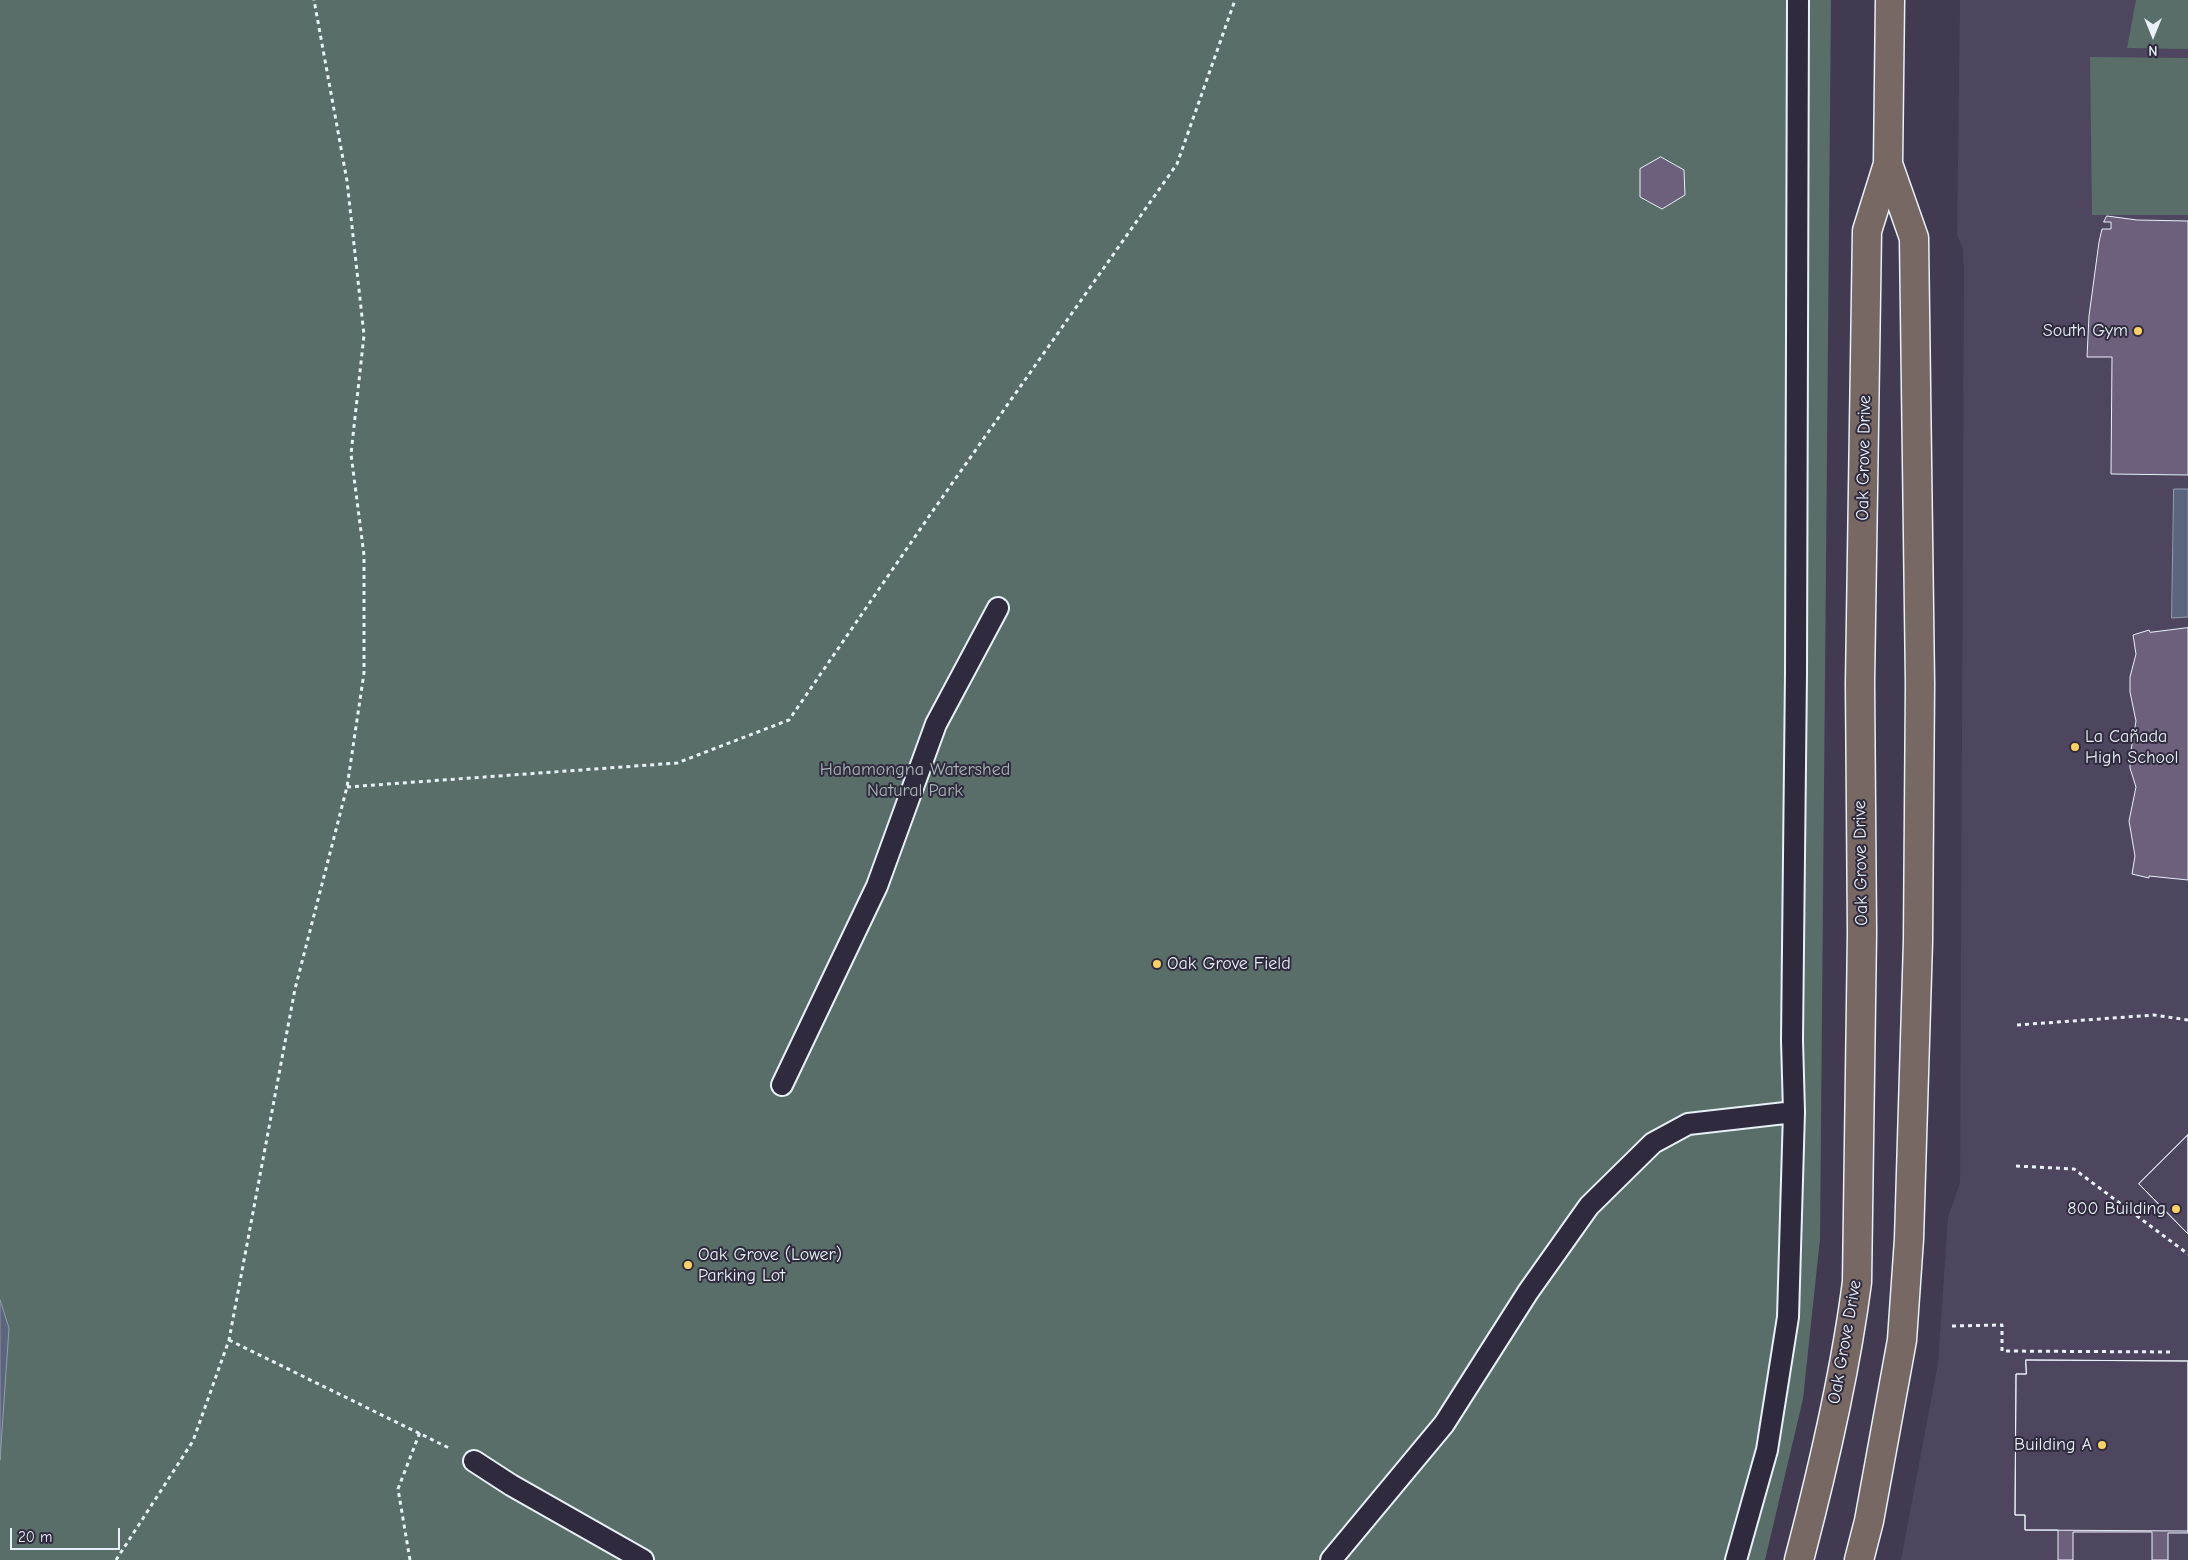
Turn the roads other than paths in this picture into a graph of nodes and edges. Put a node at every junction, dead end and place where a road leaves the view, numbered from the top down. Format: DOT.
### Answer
graph roads {
  1 [pos="1798,0"];
  2 [pos="1890,0"];
  3 [pos="1888,164"];
  4 [pos="998,608"];
  5 [pos="782,1085"];
  6 [pos="1794,1112"];
  7 [pos="474,1461"];
  8 [pos="643,1560"];
  9 [pos="1331,1560"];
  10 [pos="1736,1560"];
  11 [pos="1799,1560"];
  12 [pos="1859,1560"];
  1 -- 6 [label="lane"];
  2 -- 3 [label="main road, Oak Grove Drive"];
  3 -- 11 [label="main road, Oak Grove Drive"];
  3 -- 12 [label="main road, Oak Grove Drive"];
  4 -- 5 [label="lane"];
  6 -- 9 [label="lane"];
  6 -- 10 [label="lane"];
  7 -- 8 [label="lane"];
}
